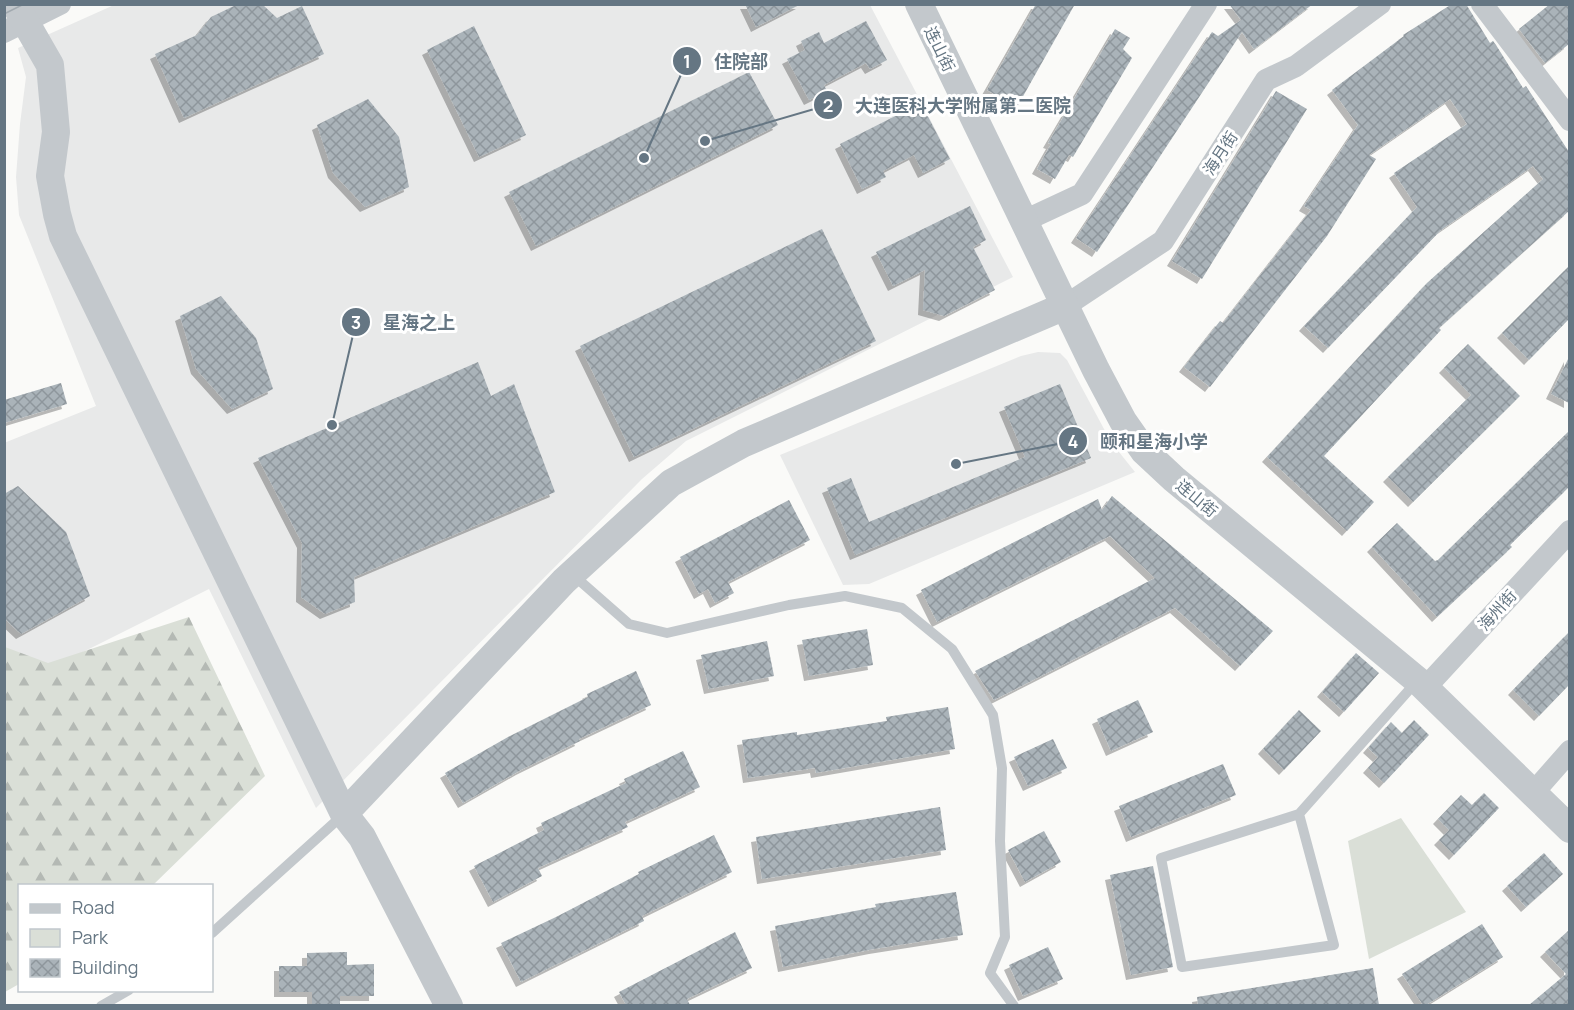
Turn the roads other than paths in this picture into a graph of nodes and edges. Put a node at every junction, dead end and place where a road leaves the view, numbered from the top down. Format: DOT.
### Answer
graph roads {
  1 [pos="60,4"];
  2 [pos="919,4"];
  3 [pos="1206,4"];
  4 [pos="1380,4"];
  5 [pos="1482,4"];
  6 [pos="14,20"];
  7 [pos="1569,120"];
  8 [pos="1024,221"];
  9 [pos="1065,306"];
  10 [pos="1569,531"];
  11 [pos="572,574"];
  12 [pos="1421,684"];
  13 [pos="1569,752"];
  14 [pos="1533,793"];
  15 [pos="344,814"];
  16 [pos="1299,814"];
  17 [pos="1569,829"];
  18 [pos="213,932"];
  19 [pos="125,992"];
  20 [pos="101,1005"];
  21 [pos="449,1005"];
  22 [pos="1014,1005"];
  1 -- 6 [label="street"];
  2 -- 8 [label="street, 连山街"];
  3 -- 8 [label="street"];
  4 -- 9 [label="street, 海月街"];
  5 -- 7 [label="street"];
  6 -- 15 [label="street"];
  8 -- 9 [label="street, 连山街"];
  9 -- 11 [label="street"];
  9 -- 12 [label="street, 连山街"];
  10 -- 12 [label="street, 海州街"];
  11 -- 15 [label="street"];
  11 -- 22 [label="lane"];
  12 -- 14 [label="street, 连山街"];
  12 -- 16 [label="lane"];
  13 -- 14 [label="street"];
  14 -- 17 [label="street, 连山街"];
  15 -- 18 [label="lane"];
  15 -- 21 [label="street"];
  16 -- 16 [label="lane"];
  19 -- 20 [label="lane"];
}
